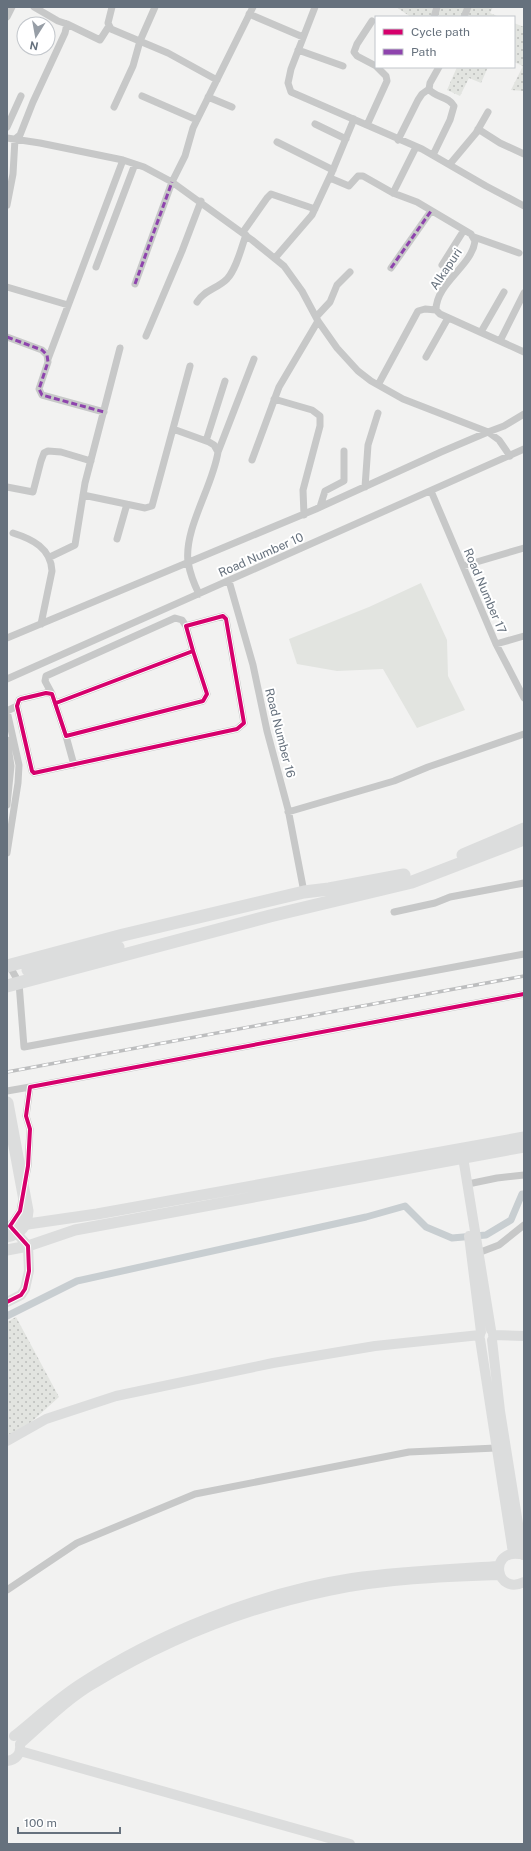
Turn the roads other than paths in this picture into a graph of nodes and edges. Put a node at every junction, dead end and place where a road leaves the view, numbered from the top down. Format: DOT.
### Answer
graph roads {
  1 [pos="12,7"];
  2 [pos="34,7"];
  3 [pos="112,7"];
  4 [pos="155,7"];
  5 [pos="315,7"];
  6 [pos="251,10"];
  7 [pos="7,17"];
  8 [pos="372,20"];
  9 [pos="67,24"];
  10 [pos="109,26"];
  11 [pos="303,37"];
  12 [pos="140,41"];
  13 [pos="298,50"];
  14 [pos="343,66"];
  15 [pos="375,66"];
  16 [pos="378,68"];
  17 [pos="438,68"];
  18 [pos="217,80"];
  19 [pos="429,89"];
  20 [pos="21,96"];
  21 [pos="142,96"];
  22 [pos="208,97"];
  23 [pos="114,107"];
  24 [pos="232,107"];
  25 [pos="488,112"];
  26 [pos="354,119"];
  27 [pos="197,120"];
  28 [pos="315,124"];
  29 [pos="367,125"];
  30 [pos="7,127"];
  31 [pos="478,129"];
  32 [pos="7,138"];
  33 [pos="15,139"];
  34 [pos="346,139"];
  35 [pos="398,140"];
  36 [pos="277,142"];
  37 [pos="416,147"];
  38 [pos="524,154"];
  39 [pos="433,155"];
  40 [pos="123,160"];
  41 [pos="135,164"];
  42 [pos="450,164"];
  43 [pos="333,170"];
  44 [pos="330,178"];
  45 [pos="172,182"];
  46 [pos="393,193"];
  47 [pos="200,201"];
  48 [pos="7,205"];
  49 [pos="524,206"];
  50 [pos="315,209"];
  51 [pos="433,212"];
  52 [pos="464,230"];
  53 [pos="244,234"];
  54 [pos="474,237"];
  55 [pos="519,254"];
  56 [pos="275,258"];
  57 [pos="442,265"];
  58 [pos="96,267"];
  59 [pos="391,268"];
  60 [pos="350,272"];
  61 [pos="135,284"];
  62 [pos="7,287"];
  63 [pos="504,292"];
  64 [pos="524,294"];
  65 [pos="197,302"];
  66 [pos="68,305"];
  67 [pos="436,310"];
  68 [pos="448,318"];
  69 [pos="317,319"];
  70 [pos="481,332"];
  71 [pos="146,336"];
  72 [pos="7,337"];
  73 [pos="500,341"];
  74 [pos="120,348"];
  75 [pos="524,352"];
  76 [pos="426,357"];
  77 [pos="48,358"];
  78 [pos="254,359"];
  79 [pos="190,366"];
  80 [pos="225,381"];
  81 [pos="378,386"];
  82 [pos="274,399"];
  83 [pos="104,412"];
  84 [pos="378,413"];
  85 [pos="524,414"];
  86 [pos="172,429"];
  87 [pos="488,432"];
  88 [pos="206,441"];
  89 [pos="524,449"];
  90 [pos="344,451"];
  91 [pos="218,452"];
  92 [pos="510,456"];
  93 [pos="252,460"];
  94 [pos="91,461"];
  95 [pos="7,487"];
  96 [pos="365,487"];
  97 [pos="431,491"];
  98 [pos="83,495"];
  99 [pos="127,504"];
  100 [pos="320,508"];
  101 [pos="304,515"];
  102 [pos="13,533"];
  103 [pos="117,538"];
  104 [pos="524,548"];
  105 [pos="50,558"];
  106 [pos="188,562"];
  107 [pos="463,566"];
  108 [pos="229,581"];
  109 [pos="199,594"];
  110 [pos="41,624"];
  111 [pos="186,626"];
  112 [pos="524,636"];
  113 [pos="7,638"];
  114 [pos="496,644"];
  115 [pos="194,651"];
  116 [pos="7,679"];
  117 [pos="52,694"];
  118 [pos="524,698"];
  119 [pos="56,703"];
  120 [pos="18,706"];
  121 [pos="7,711"];
  122 [pos="524,734"];
  123 [pos="66,736"];
  124 [pos="7,740"];
  125 [pos="74,765"];
  126 [pos="7,805"];
  127 [pos="288,812"];
  128 [pos="524,828"];
  129 [pos="524,839"];
  130 [pos="7,853"];
  131 [pos="524,883"];
  132 [pos="320,895"];
  133 [pos="394,912"];
  134 [pos="524,954"];
  135 [pos="7,967"];
  136 [pos="13,984"];
  137 [pos="524,994"];
  138 [pos="30,1087"];
  139 [pos="7,1091"];
  140 [pos="7,1103"];
  141 [pos="524,1137"];
  142 [pos="524,1147"];
  143 [pos="459,1154"];
  144 [pos="524,1175"];
  145 [pos="468,1184"];
  146 [pos="524,1225"];
  147 [pos="471,1229"];
  148 [pos="8,1230"];
  149 [pos="28,1246"];
  150 [pos="7,1250"];
  151 [pos="475,1250"];
  152 [pos="7,1302"];
  153 [pos="486,1335"];
  154 [pos="524,1336"];
  155 [pos="7,1441"];
  156 [pos="496,1448"];
  157 [pos="512,1553"];
  158 [pos="523,1556"];
  159 [pos="500,1570"];
  160 [pos="524,1582"];
  161 [pos="7,1590"];
  162 [pos="15,1742"];
  163 [pos="7,1761"];
  164 [pos="350,1844"];
  1 -- 7 [label="street"];
  2 -- 9 [label="street"];
  3 -- 10 [label="street"];
  4 -- 12 [label="street"];
  5 -- 11 [label="street"];
  6 -- 11 [label="street"];
  6 -- 18 [label="street"];
  8 -- 15 [label="street"];
  9 -- 10 [label="street"];
  9 -- 33 [label="street"];
  10 -- 12 [label="street"];
  11 -- 13 [label="street"];
  12 -- 18 [label="street"];
  12 -- 23 [label="street"];
  13 -- 14 [label="street"];
  13 -- 26 [label="street"];
  16 -- 29 [label="street"];
  17 -- 19 [label="street"];
  18 -- 22 [label="street"];
  19 -- 35 [label="street"];
  19 -- 39 [label="street"];
  20 -- 30 [label="street"];
  21 -- 27 [label="street"];
  22 -- 24 [label="street"];
  22 -- 27 [label="street"];
  25 -- 31 [label="street"];
  26 -- 29 [label="street"];
  26 -- 34 [label="street"];
  27 -- 45 [label="street"];
  28 -- 34 [label="street"];
  29 -- 35 [label="street"];
  31 -- 38 [label="street"];
  31 -- 42 [label="street"];
  32 -- 33 [label="street"];
  33 -- 40 [label="street"];
  33 -- 48 [label="street"];
  34 -- 43 [label="street"];
  35 -- 37 [label="street"];
  36 -- 43 [label="street"];
  37 -- 39 [label="street"];
  37 -- 46 [label="street"];
  39 -- 42 [label="street"];
  40 -- 41 [label="street"];
  40 -- 66 [label="street"];
  41 -- 45 [label="street"];
  41 -- 58 [label="street"];
  42 -- 49 [label="street"];
  43 -- 44 [label="street"];
  44 -- 46 [label="street"];
  44 -- 50 [label="street"];
  45 -- 47 [label="street"];
  45 -- 61 [label="street"];
  46 -- 51 [label="street"];
  47 -- 53 [label="street"];
  47 -- 71 [label="street"];
  50 -- 53 [label="street"];
  50 -- 56 [label="street"];
  51 -- 52 [label="street"];
  51 -- 59 [label="street"];
  52 -- 54 [label="street"];
  52 -- 57 [label="street"];
  53 -- 56 [label="street"];
  53 -- 65 [label="street"];
  54 -- 55 [label="street"];
  54 -- 67 [label="street, Alkapuri"];
  56 -- 69 [label="street"];
  60 -- 69 [label="street"];
  62 -- 66 [label="street"];
  63 -- 70 [label="street"];
  64 -- 73 [label="street"];
  66 -- 77 [label="street"];
  67 -- 68 [label="street, Alkapuri"];
  67 -- 81 [label="street"];
  68 -- 70 [label="street, Alkapuri"];
  68 -- 76 [label="street"];
  69 -- 81 [label="street"];
  69 -- 82 [label="street"];
  70 -- 73 [label="street, Alkapuri"];
  72 -- 77 [label="street"];
  73 -- 75 [label="street, Alkapuri"];
  74 -- 83 [label="street"];
  77 -- 83 [label="street"];
  78 -- 91 [label="street"];
  79 -- 86 [label="street"];
  80 -- 88 [label="street"];
  81 -- 87 [label="street"];
  82 -- 93 [label="street"];
  82 -- 101 [label="street"];
  83 -- 94 [label="street"];
  84 -- 96 [label="street"];
  85 -- 87 [label="street"];
  86 -- 88 [label="street"];
  86 -- 99 [label="street"];
  87 -- 92 [label="street"];
  87 -- 96 [label="street"];
  88 -- 91 [label="street"];
  89 -- 92 [label="street, Road Number 10"];
  90 -- 100 [label="street"];
  91 -- 106 [label="street"];
  92 -- 97 [label="street, Road Number 10"];
  94 -- 95 [label="street"];
  94 -- 98 [label="street"];
  96 -- 100 [label="street"];
  97 -- 107 [label="street, Road Number 17"];
  97 -- 108 [label="street, Road Number 10"];
  98 -- 99 [label="street"];
  98 -- 105 [label="street"];
  99 -- 103 [label="street"];
  100 -- 101 [label="street"];
  101 -- 106 [label="street"];
  102 -- 105 [label="street"];
  104 -- 107 [label="street"];
  105 -- 110 [label="street"];
  106 -- 109 [label="street"];
  106 -- 110 [label="street"];
  107 -- 114 [label="street, Road Number 17"];
  108 -- 109 [label="street, Road Number 10"];
  108 -- 127 [label="street, Road Number 16"];
  109 -- 116 [label="street, Road Number 10"];
  110 -- 113 [label="street"];
  111 -- 115 [label="street"];
  111 -- 117 [label="street"];
  111 -- 125 [label="street"];
  112 -- 114 [label="street"];
  114 -- 118 [label="street, Road Number 17"];
  115 -- 119 [label="street"];
  115 -- 123 [label="street"];
  117 -- 119 [label="street"];
  117 -- 120 [label="street"];
  119 -- 123 [label="street"];
  120 -- 121 [label="street"];
  120 -- 125 [label="street"];
  121 -- 130 [label="street"];
  122 -- 127 [label="street"];
  123 -- 125 [label="street"];
  124 -- 126 [label="street"];
  127 -- 132 [label="street, Road Number 16"];
  128 -- 132 [label="highway"];
  129 -- 132 [label="highway"];
  131 -- 133 [label="street"];
  132 -- 135 [label="highway"];
  132 -- 136 [label="highway"];
  134 -- 136 [label="street"];
  135 -- 136 [label="street"];
  137 -- 138 [label="street"];
  138 -- 139 [label="street"];
  138 -- 148 [label="street"];
  140 -- 148 [label="highway"];
  141 -- 143 [label="main road"];
  142 -- 143 [label="main road"];
  143 -- 145 [label="street"];
  143 -- 147 [label="street"];
  143 -- 148 [label="main road"];
  143 -- 149 [label="main road"];
  144 -- 145 [label="street"];
  145 -- 147 [label="street"];
  146 -- 151 [label="street"];
  147 -- 151 [label="street"];
  148 -- 149 [label="street"];
  149 -- 150 [label="main road"];
  149 -- 152 [label="street"];
  151 -- 153 [label="street"];
  153 -- 154 [label="street"];
  153 -- 155 [label="street"];
  153 -- 156 [label="street"];
  153 -- 158 [label="street"];
  156 -- 157 [label="street"];
  156 -- 161 [label="street"];
  157 -- 158 [label="street"];
  157 -- 159 [label="street"];
  159 -- 160 [label="street"];
  159 -- 162 [label="street"];
  162 -- 163 [label="street"];
  162 -- 164 [label="street"];
}
